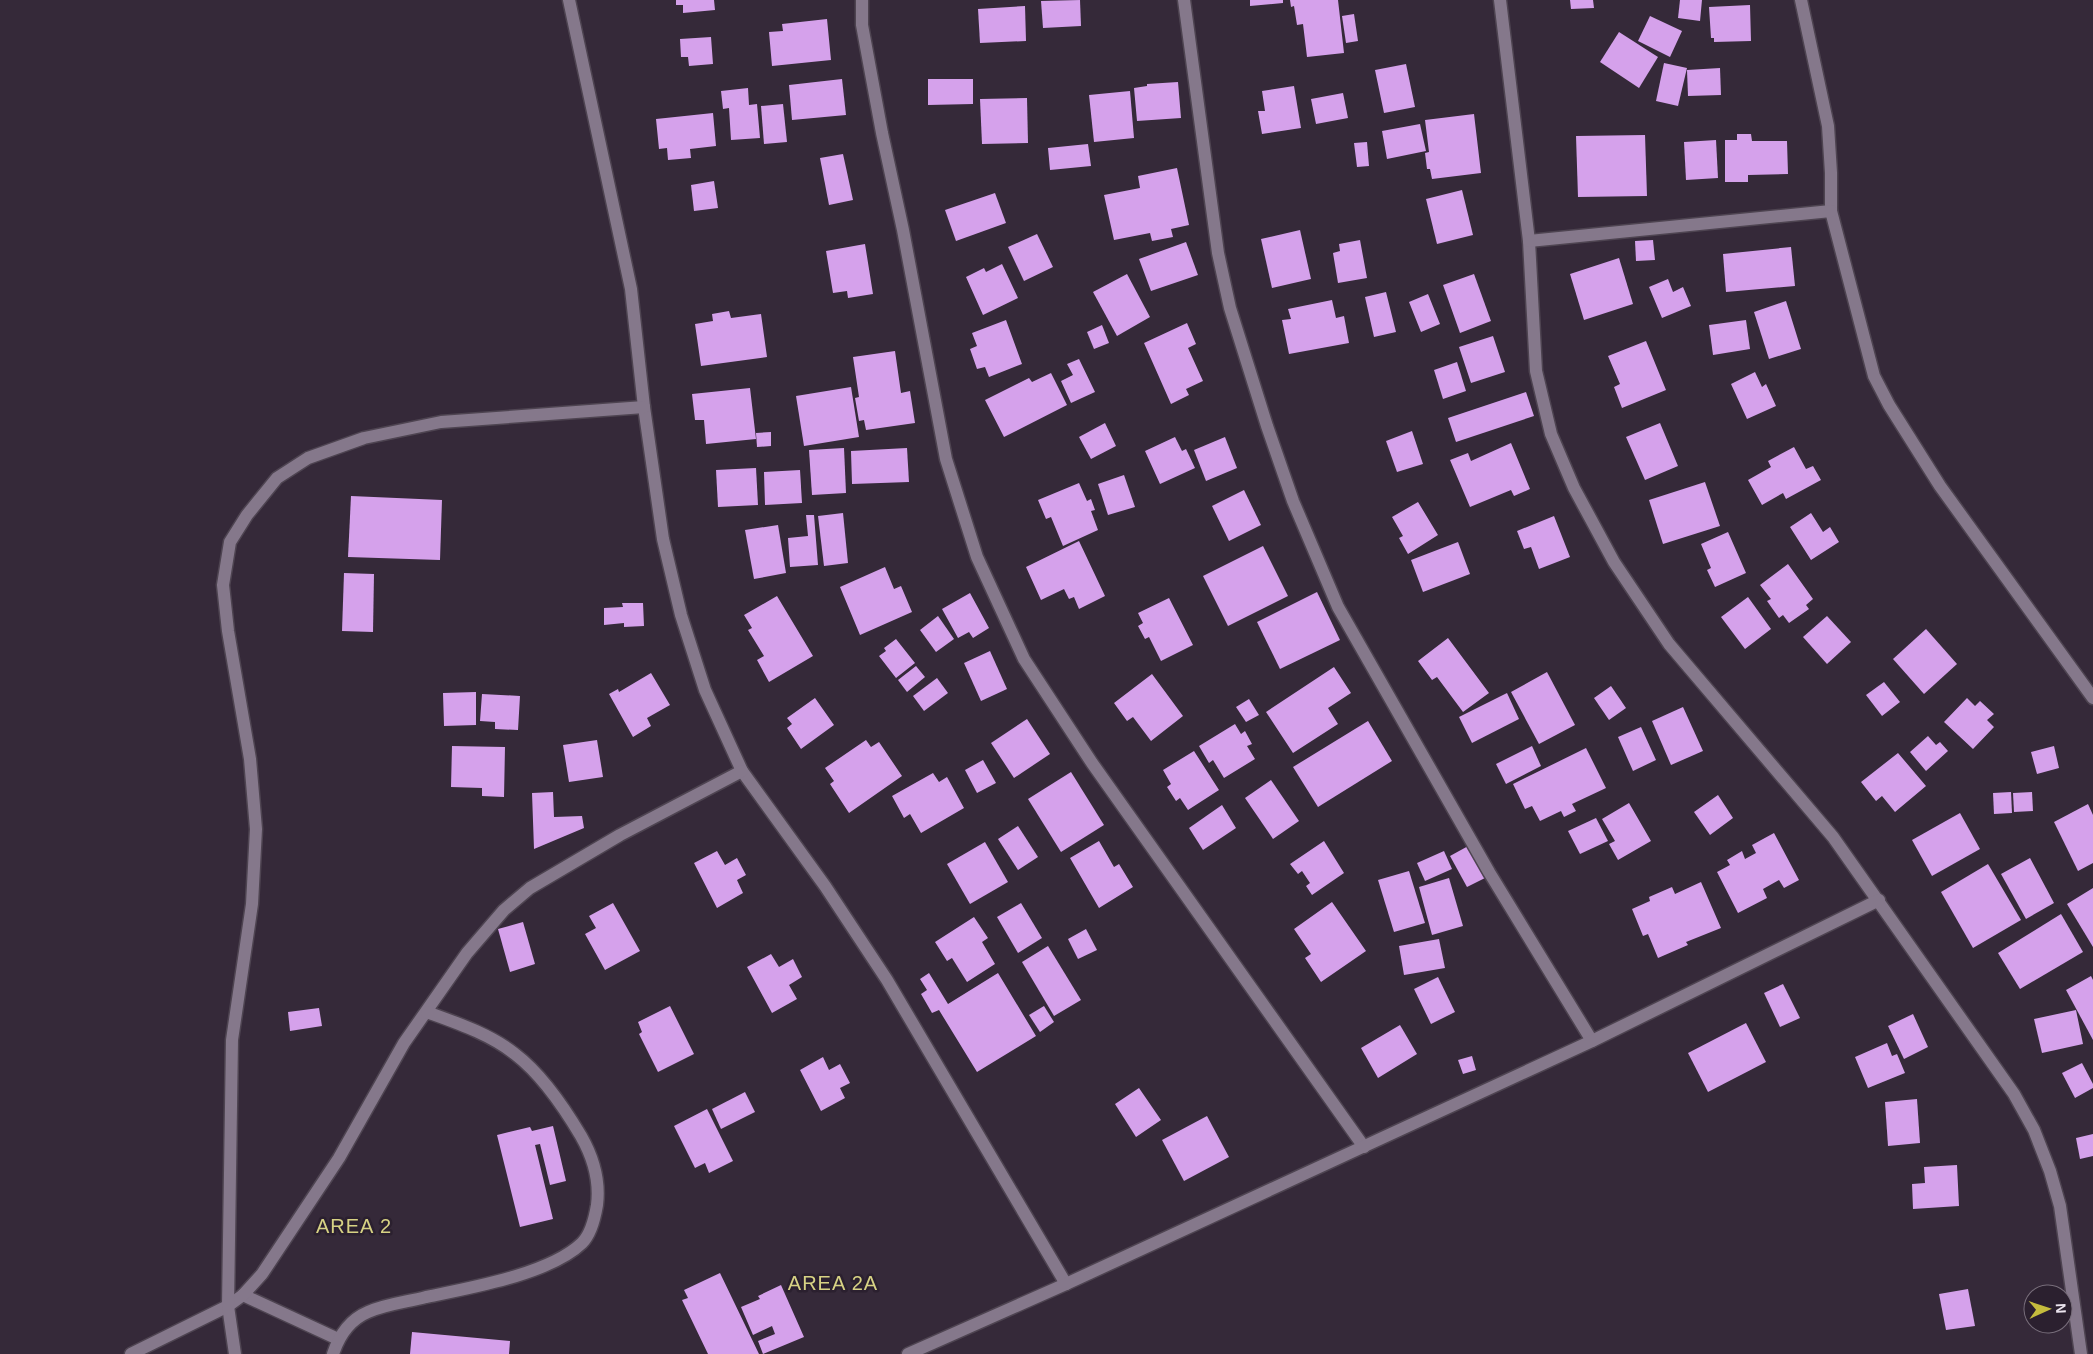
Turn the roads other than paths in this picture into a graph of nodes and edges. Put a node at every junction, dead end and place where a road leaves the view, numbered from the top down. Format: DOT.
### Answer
graph roads {
  1 [pos="569,0"];
  2 [pos="862,0"];
  3 [pos="1184,0"];
  4 [pos="1500,0"];
  5 [pos="1801,0"];
  6 [pos="1831,210"];
  7 [pos="1529,241"];
  8 [pos="644,407"];
  9 [pos="2093,698"];
  10 [pos="742,771"];
  11 [pos="1878,900"];
  12 [pos="427,1012"];
  13 [pos="1592,1041"];
  14 [pos="1364,1147"];
  15 [pos="1066,1284"];
  16 [pos="244,1295"];
  17 [pos="228,1306"];
  18 [pos="338,1340"];
  19 [pos="131,1354"];
  20 [pos="235,1354"];
  21 [pos="333,1354"];
  22 [pos="908,1354"];
  23 [pos="2081,1354"];
  1 -- 8 [label="street"];
  2 -- 14 [label="street"];
  3 -- 13 [label="street"];
  4 -- 7 [label="street"];
  5 -- 6 [label="street"];
  6 -- 7 [label="street"];
  6 -- 9 [label="street"];
  7 -- 11 [label="street"];
  8 -- 10 [label="street"];
  8 -- 17 [label="street"];
  10 -- 12 [label="street"];
  10 -- 15 [label="street"];
  11 -- 13 [label="street"];
  11 -- 23 [label="street"];
  12 -- 16 [label="street"];
  12 -- 18 [label="street"];
  13 -- 14 [label="street"];
  14 -- 15 [label="street"];
  15 -- 22 [label="street"];
  16 -- 17 [label="street"];
  16 -- 18 [label="street"];
  17 -- 19 [label="street"];
  17 -- 20 [label="street"];
  18 -- 21 [label="street"];
}
